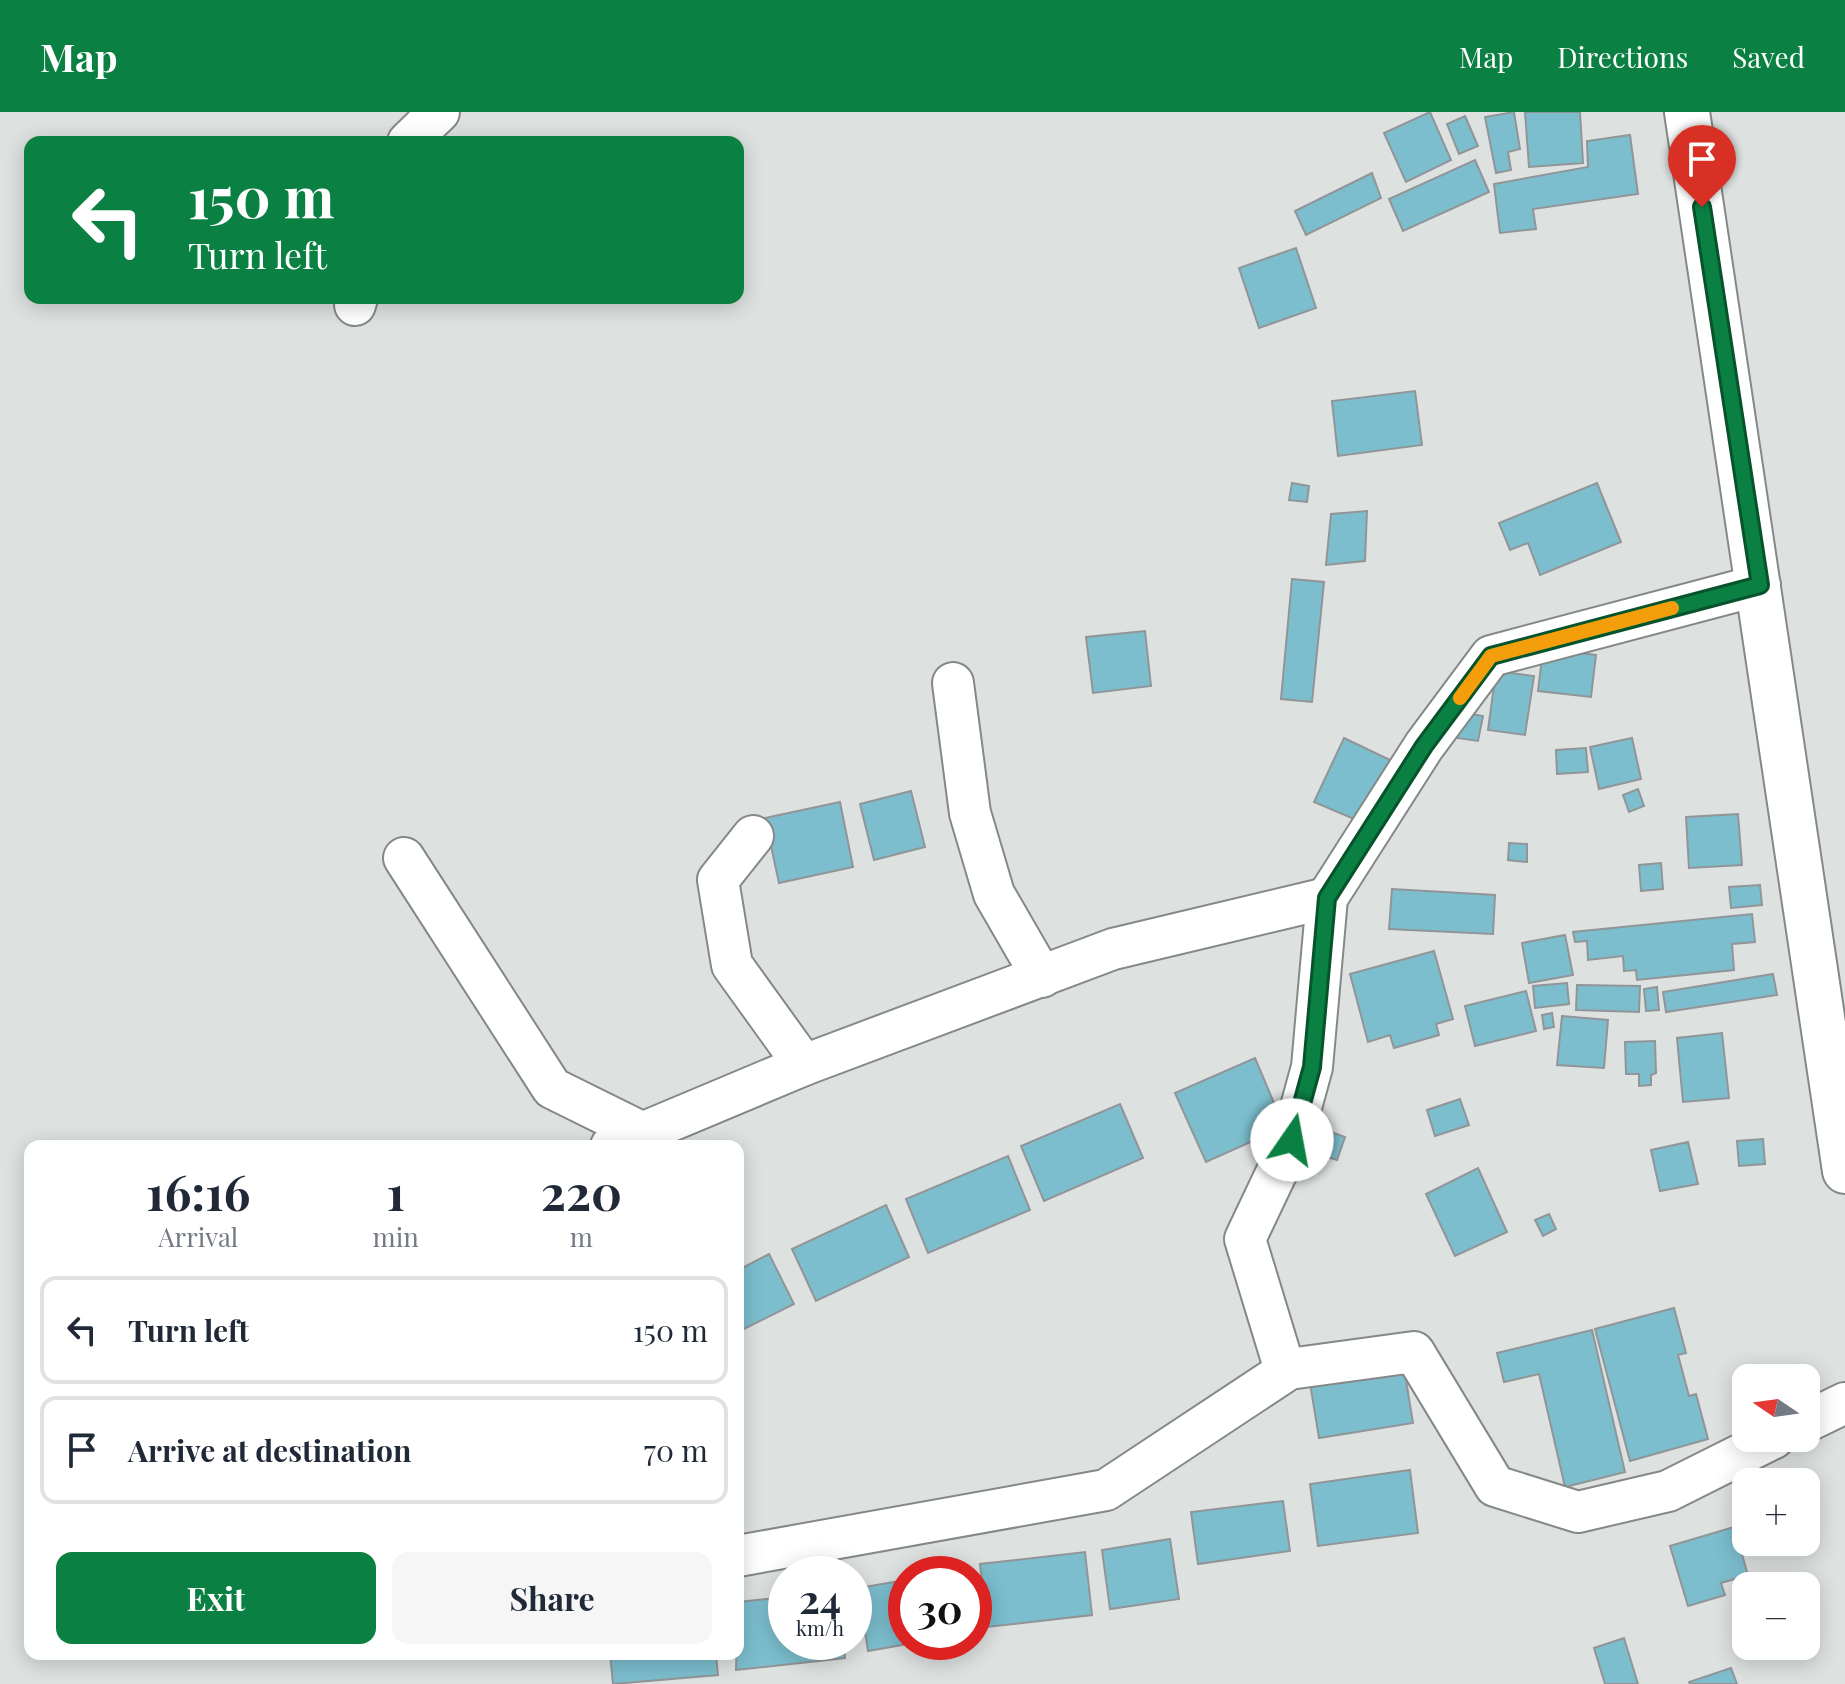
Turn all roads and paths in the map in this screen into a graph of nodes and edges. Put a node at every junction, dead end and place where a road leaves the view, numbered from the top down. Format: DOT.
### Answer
graph roads {
  1 [pos="439,112"];
  2 [pos="1687,112"];
  3 [pos="414,136"];
  4 [pos="1760,585"];
  5 [pos="953,683"];
  6 [pos="753,836"];
  7 [pos="404,858"];
  8 [pos="1327,898"];
  9 [pos="1042,977"];
  10 [pos="804,1065"];
  11 [pos="626,1139"];
  12 [pos="1845,1171"];
  13 [pos="1289,1369"];
  14 [pos="1845,1403"];
  15 [pos="1820,1415"];
  16 [pos="1746,1452"];
  17 [pos="744,1555"];
  1 -- 3 [label="street"];
  2 -- 4 [label="main road"];
  4 -- 8 [label="street"];
  4 -- 12 [label="main road"];
  5 -- 9 [label="street"];
  6 -- 10 [label="street"];
  7 -- 11 [label="street"];
  8 -- 9 [label="street"];
  8 -- 13 [label="street"];
  9 -- 10 [label="street"];
  10 -- 11 [label="street"];
  13 -- 16 [label="street"];
  13 -- 17 [label="street"];
  14 -- 15 [label="street"];
}
